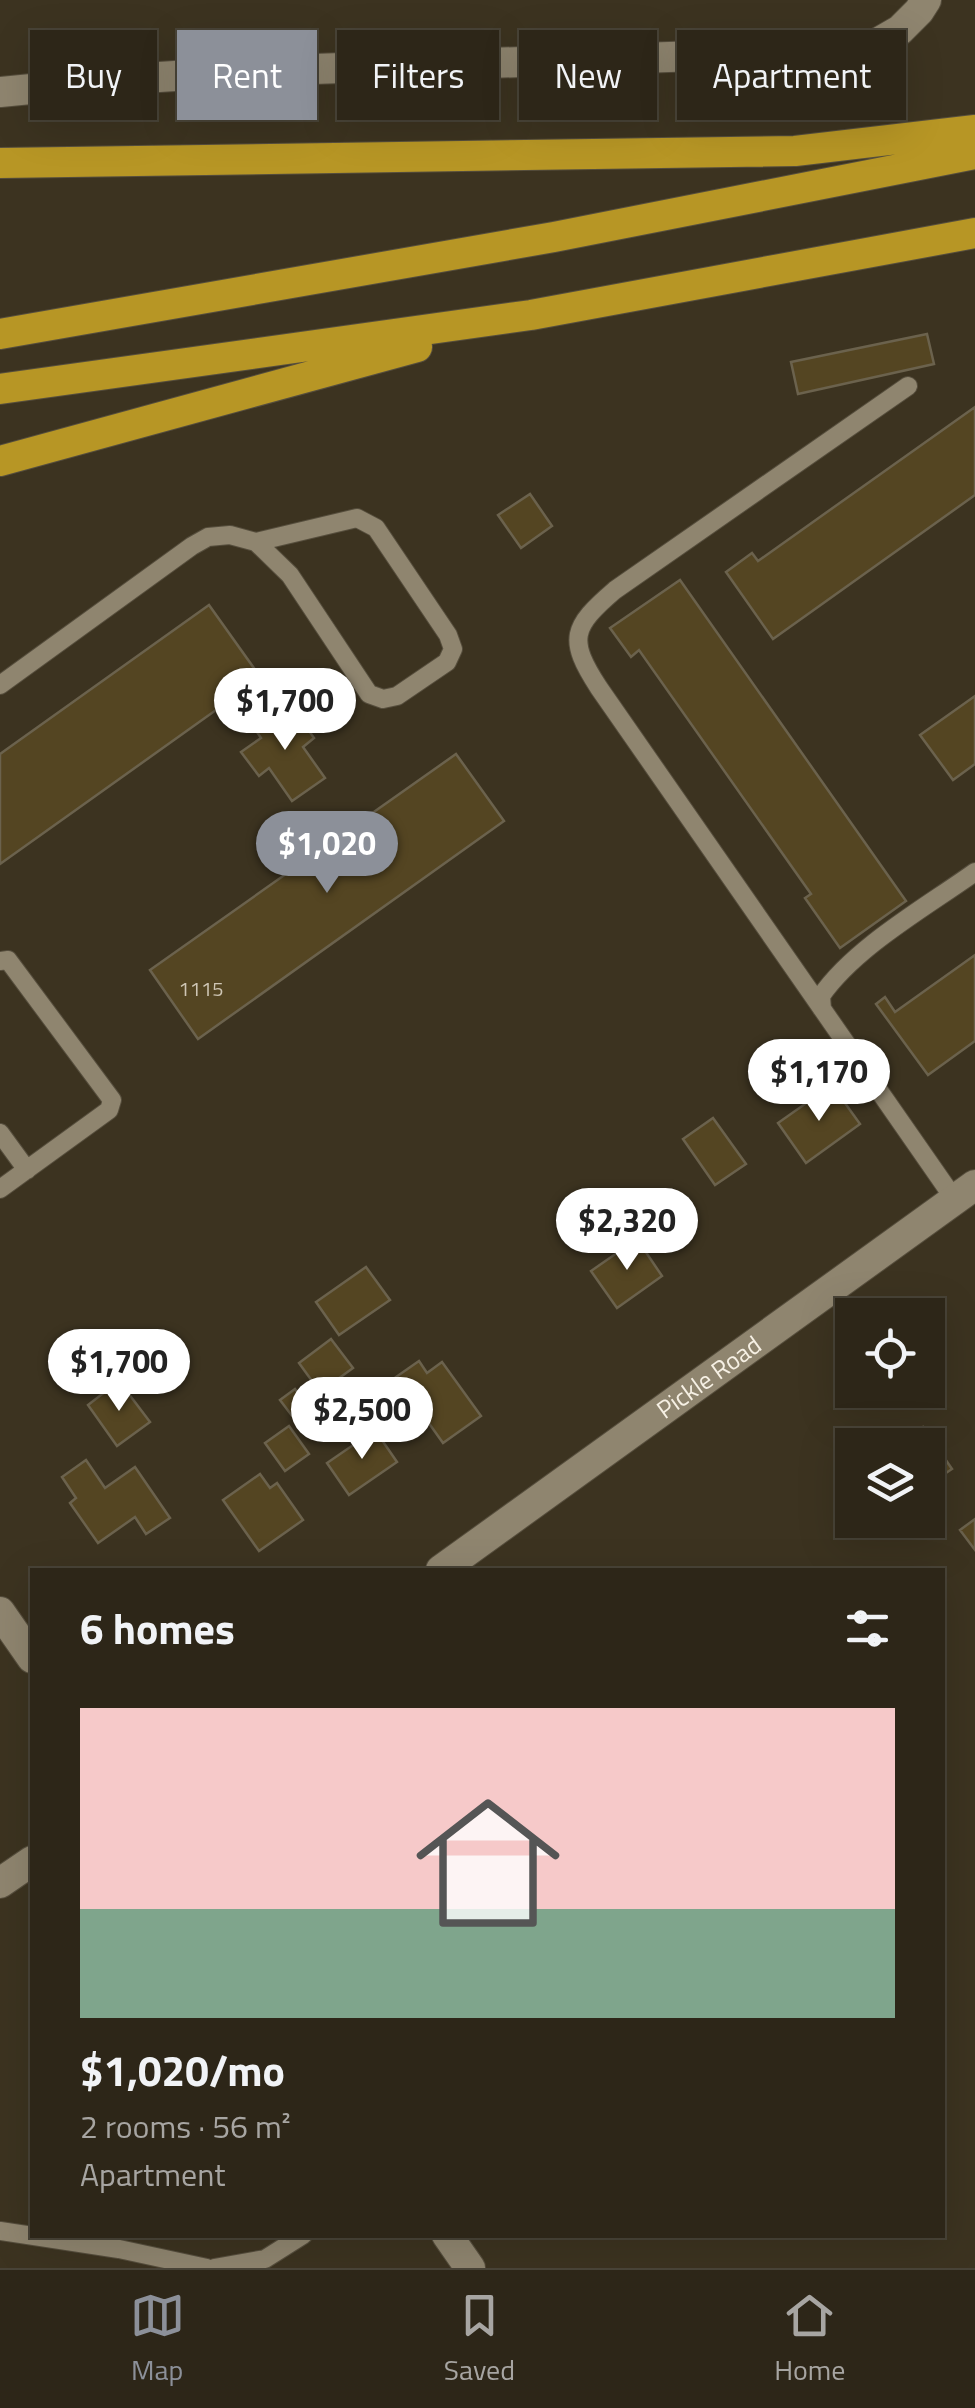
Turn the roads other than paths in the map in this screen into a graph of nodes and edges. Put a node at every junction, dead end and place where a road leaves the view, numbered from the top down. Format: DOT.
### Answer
graph roads {
  1 [pos="926,0"];
  2 [pos="0,92"];
  3 [pos="975,130"];
  4 [pos="975,154"];
  5 [pos="0,162"];
  6 [pos="975,232"];
  7 [pos="531,315"];
  8 [pos="0,334"];
  9 [pos="908,386"];
  10 [pos="0,389"];
  11 [pos="0,461"];
  12 [pos="256,542"];
  13 [pos="0,686"];
  14 [pos="975,872"];
  15 [pos="0,960"];
  16 [pos="822,1010"];
  17 [pos="0,1132"];
  18 [pos="27,1170"];
  19 [pos="0,1190"];
  20 [pos="965,1192"];
  21 [pos="443,1568"];
  22 [pos="0,1612"];
  23 [pos="30,1655"];
  24 [pos="30,1862"];
  25 [pos="0,1883"];
  26 [pos="0,2232"];
  27 [pos="30,2236"];
  28 [pos="42,2238"];
  29 [pos="298,2238"];
  30 [pos="448,2238"];
  31 [pos="211,2268"];
  32 [pos="470,2268"];
  1 -- 2 [label="street"];
  3 -- 5 [label="highway"];
  4 -- 8 [label="highway"];
  6 -- 7 [label="highway"];
  7 -- 10 [label="highway"];
  7 -- 11 [label="highway"];
  9 -- 16 [label="lane"];
  12 -- 12 [label="lane"];
  12 -- 13 [label="lane"];
  14 -- 16 [label="lane"];
  15 -- 18 [label="lane"];
  16 -- 20 [label="lane"];
  17 -- 18 [label="lane"];
  18 -- 19 [label="lane"];
  20 -- 21 [label="street, Pickle Road"];
  22 -- 23 [label="street"];
  24 -- 25 [label="street"];
  26 -- 27 [label="lane"];
  28 -- 31 [label="lane"];
  29 -- 31 [label="lane"];
  30 -- 32 [label="street"];
}
